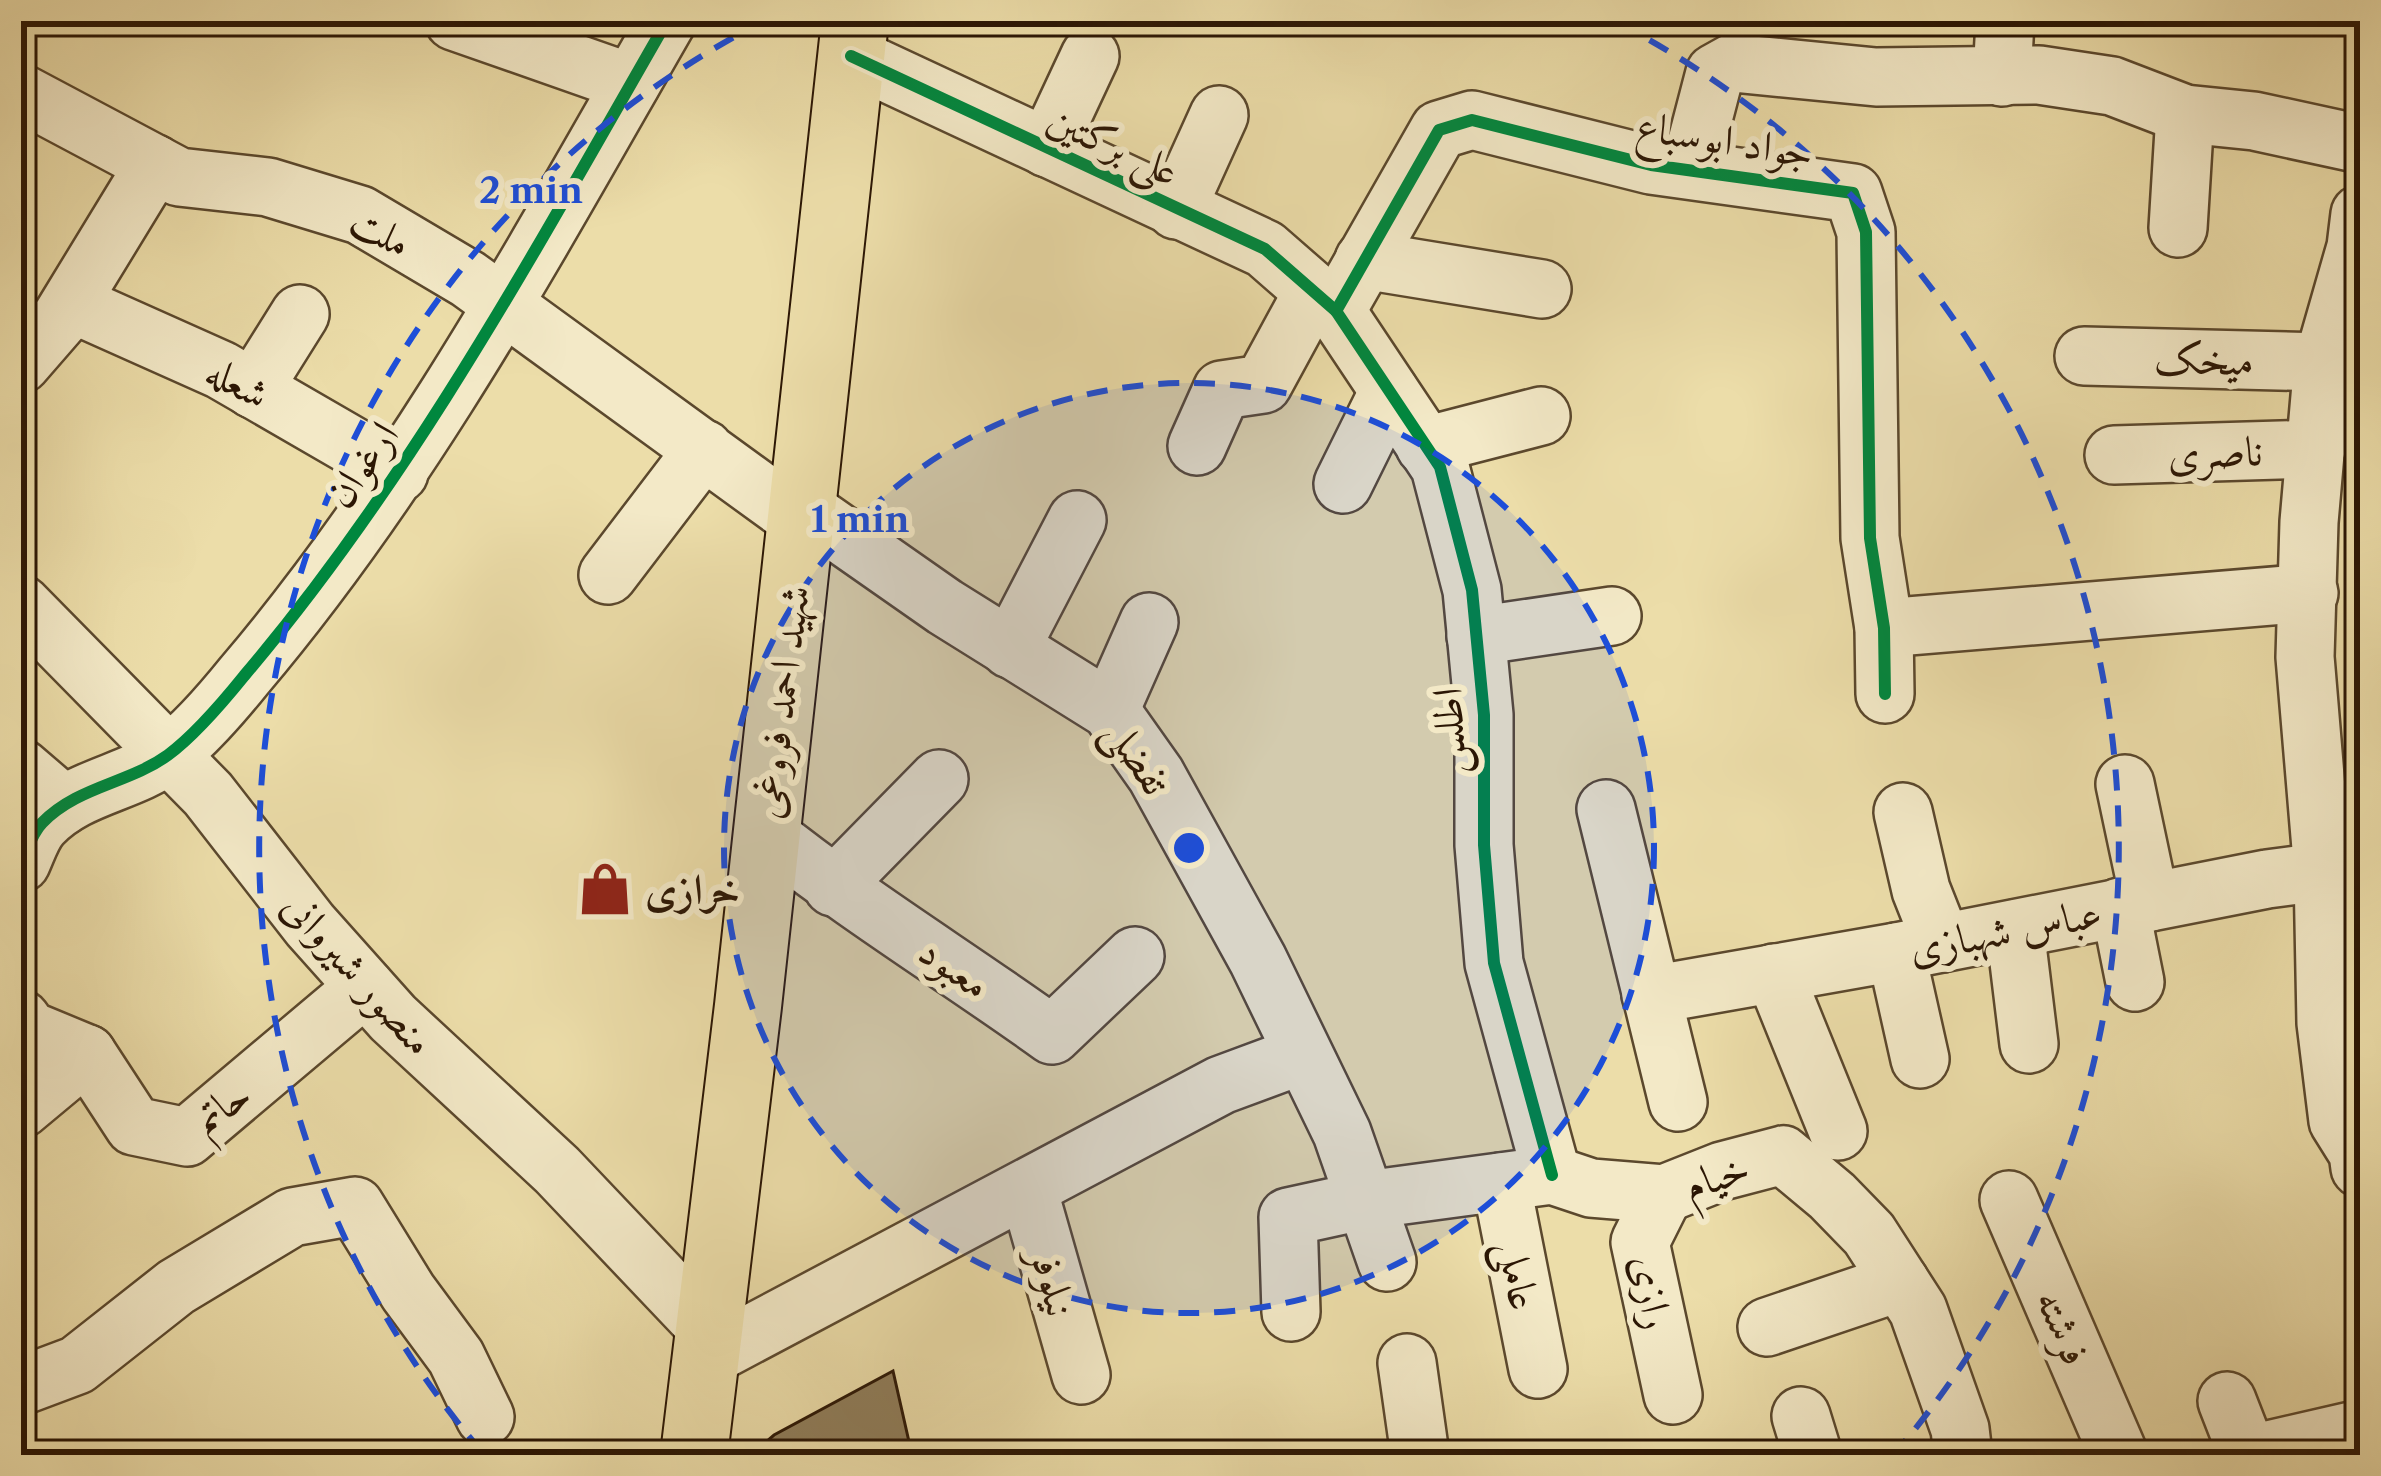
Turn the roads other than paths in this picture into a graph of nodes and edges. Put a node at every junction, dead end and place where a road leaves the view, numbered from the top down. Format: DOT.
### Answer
graph roads {
  1 [pos="454,21"];
  2 [pos="667,21"];
  3 [pos="2005,21"];
  4 [pos="853,38"];
  5 [pos="1090,56"];
  6 [pos="2002,77"];
  7 [pos="631,83"];
  8 [pos="21,93"];
  9 [pos="2185,114"];
  10 [pos="1219,115"];
  11 [pos="2360,143"];
  12 [pos="1046,148"];
  13 [pos="155,164"];
  14 [pos="1690,169"];
  15 [pos="1176,210"];
  16 [pos="2178,228"];
  17 [pos="2359,236"];
  18 [pos="1364,260"];
  19 [pos="1542,289"];
  20 [pos="1324,302"];
  21 [pos="71,303"];
  22 [pos="504,306"];
  23 [pos="299,314"];
  24 [pos="2084,356"];
  25 [pos="2324,362"];
  26 [pos="21,364"];
  27 [pos="253,389"];
  28 [pos="1389,391"];
  29 [pos="1541,416"];
  30 [pos="1197,446"];
  31 [pos="1425,446"];
  32 [pos="704,448"];
  33 [pos="2316,449"];
  34 [pos="2114,455"];
  35 [pos="399,473"];
  36 [pos="1343,484"];
  37 [pos="801,514"];
  38 [pos="1077,520"];
  39 [pos="608,575"];
  40 [pos="2309,592"];
  41 [pos="21,604"];
  42 [pos="1612,616"];
  43 [pos="1149,622"];
  44 [pos="1884,628"];
  45 [pos="1476,636"];
  46 [pos="1010,649"];
  47 [pos="1885,694"];
  48 [pos="1110,710"];
  49 [pos="169,754"];
  50 [pos="21,768"];
  51 [pos="939,778"];
  52 [pos="2126,784"];
  53 [pos="64,805"];
  54 [pos="1606,809"];
  55 [pos="1903,812"];
  56 [pos="765,832"];
  57 [pos="21,863"];
  58 [pos="2342,870"];
  59 [pos="833,887"];
  60 [pos="2135,904"];
  61 [pos="2015,928"];
  62 [pos="1919,948"];
  63 [pos="1135,956"];
  64 [pos="1774,973"];
  65 [pos="2135,982"];
  66 [pos="365,987"];
  67 [pos="1651,995"];
  68 [pos="21,1019"];
  69 [pos="2029,1044"];
  70 [pos="87,1054"];
  71 [pos="1303,1055"];
  72 [pos="1920,1059"];
  73 [pos="1678,1102"];
  74 [pos="21,1109"];
  75 [pos="1838,1131"];
  76 [pos="2360,1168"];
  77 [pos="1526,1179"];
  78 [pos="1028,1189"];
  79 [pos="1664,1193"];
  80 [pos="1366,1200"];
  81 [pos="2009,1200"];
  82 [pos="1387,1262"];
  83 [pos="1900,1282"];
  84 [pos="1291,1312"];
  85 [pos="1767,1327"];
  86 [pos="708,1344"];
  87 [pos="1407,1363"];
  88 [pos="1538,1369"];
  89 [pos="1081,1375"];
  90 [pos="21,1386"];
  91 [pos="1672,1395"];
  92 [pos="2227,1401"];
  93 [pos="484,1417"];
  94 [pos="2360,1430"];
  95 [pos="694,1455"];
  96 [pos="1420,1455"];
  97 [pos="1963,1455"];
  98 [pos="2119,1455"];
  99 [pos="2248,1455"];
  1 -- 7 [label="street"];
  2 -- 7 [label="street, ارغوان"];
  3 -- 6 [label="street"];
  4 -- 12 [label="street, علی برکتین"];
  4 -- 37 [label="main road, شهید احمد فروغی"];
  5 -- 12 [label="street"];
  6 -- 9 [label="street"];
  6 -- 14 [label="street"];
  7 -- 22 [label="street, ارغوان"];
  8 -- 13 [label="street, ملت"];
  9 -- 11 [label="street"];
  9 -- 16 [label="street"];
  10 -- 15 [label="street"];
  12 -- 15 [label="street, علی برکتین"];
  13 -- 21 [label="street"];
  13 -- 22 [label="street, ملت"];
  14 -- 18 [label="street, جواد ابوسباع"];
  14 -- 44 [label="street, جواد ابوسباع"];
  15 -- 20 [label="street, علی برکتین"];
  17 -- 25 [label="street"];
  18 -- 19 [label="street"];
  18 -- 20 [label="street, جواد ابوسباع"];
  20 -- 28 [label="street, اطلس"];
  20 -- 30 [label="street, جواد ابوسباع"];
  21 -- 26 [label="street"];
  21 -- 27 [label="street, شعله"];
  22 -- 32 [label="street, ملت"];
  22 -- 35 [label="street, ارغوان"];
  23 -- 27 [label="street"];
  24 -- 25 [label="street, میخک"];
  25 -- 33 [label="street"];
  27 -- 35 [label="street, شعله"];
  28 -- 31 [label="street, اطلس"];
  28 -- 36 [label="street"];
  29 -- 31 [label="street"];
  31 -- 45 [label="street, اطلس"];
  32 -- 37 [label="street, ملت"];
  32 -- 39 [label="street"];
  33 -- 34 [label="street, ناصری"];
  33 -- 40 [label="street"];
  35 -- 49 [label="street, ارغوان"];
  37 -- 46 [label="street, تفضلی"];
  37 -- 56 [label="main road, شهید احمد فروغی"];
  38 -- 46 [label="street"];
  40 -- 44 [label="street"];
  40 -- 58 [label="street"];
  41 -- 49 [label="street, منصور شیروانی"];
  42 -- 45 [label="street"];
  43 -- 48 [label="street"];
  44 -- 47 [label="street, جواد ابوسباع"];
  45 -- 77 [label="street, اطلس"];
  46 -- 48 [label="street, تفضلی"];
  48 -- 71 [label="street, تفضلی"];
  49 -- 53 [label="street, ارغوان"];
  49 -- 66 [label="street, منصور شیروانی"];
  50 -- 53 [label="street"];
  51 -- 59 [label="street"];
  52 -- 60 [label="street"];
  53 -- 57 [label="street, ارغوان"];
  54 -- 67 [label="street"];
  55 -- 62 [label="street"];
  56 -- 59 [label="street, معبود"];
  56 -- 86 [label="main road, شهید احمد فروغی"];
  58 -- 60 [label="street, عباس شهبازی"];
  58 -- 76 [label="street"];
  59 -- 63 [label="street, معبود"];
  60 -- 61 [label="street, عباس شهبازی"];
  60 -- 65 [label="street"];
  61 -- 62 [label="street, عباس شهبازی"];
  61 -- 69 [label="street"];
  62 -- 64 [label="street, عباس شهبازی"];
  62 -- 72 [label="street"];
  64 -- 67 [label="street, عباس شهبازی"];
  64 -- 75 [label="street"];
  66 -- 70 [label="street, حاتم"];
  66 -- 86 [label="street, منصور شیروانی"];
  67 -- 73 [label="street"];
  68 -- 70 [label="street"];
  70 -- 74 [label="street"];
  71 -- 78 [label="street"];
  71 -- 80 [label="street, تفضلی"];
  77 -- 79 [label="street, خیام"];
  77 -- 80 [label="street, خیام"];
  77 -- 88 [label="street, عاملی"];
  78 -- 86 [label="street"];
  78 -- 89 [label="street, نیلوفر"];
  79 -- 83 [label="street, خیام"];
  79 -- 91 [label="street, رازی"];
  80 -- 82 [label="street, تفضلی"];
  80 -- 84 [label="street, خیام"];
  81 -- 98 [label="street, فرشته"];
  83 -- 85 [label="street"];
  83 -- 97 [label="street, خیام"];
  86 -- 95 [label="main road, شهید احمد فروغی"];
  87 -- 96 [label="street"];
  90 -- 93 [label="street"];
  92 -- 99 [label="street"];
  94 -- 99 [label="street"];
}
